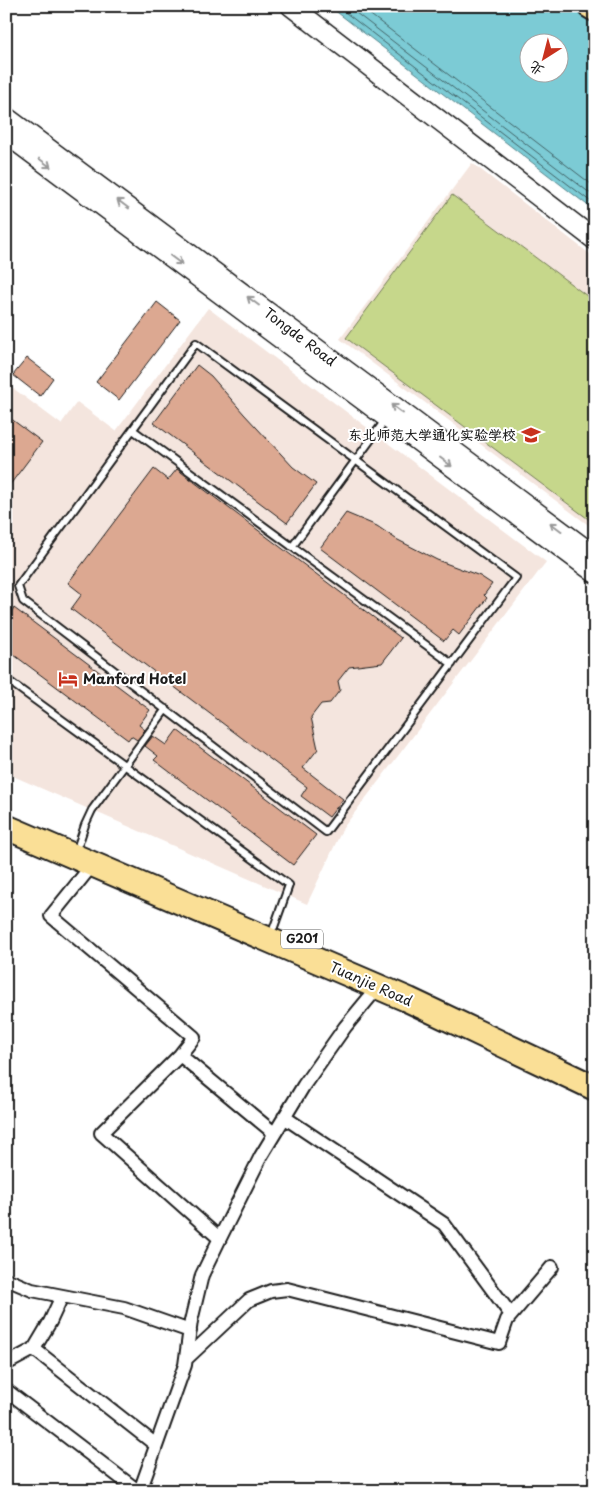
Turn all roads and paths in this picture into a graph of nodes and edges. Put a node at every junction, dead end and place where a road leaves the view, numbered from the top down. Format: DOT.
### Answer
graph roads {
  1 [pos="291,6"];
  2 [pos="590,6"];
  3 [pos="595,9"];
  4 [pos="6,117"];
  5 [pos="6,134"];
  6 [pos="595,240"];
  7 [pos="387,418"];
  8 [pos="132,430"];
  9 [pos="356,460"];
  10 [pos="292,547"];
  11 [pos="595,556"];
  12 [pos="595,573"];
  13 [pos="452,664"];
  14 [pos="6,679"];
  15 [pos="166,709"];
  16 [pos="125,766"];
  17 [pos="6,811"];
  18 [pos="6,826"];
  19 [pos="79,843"];
  20 [pos="93,864"];
  21 [pos="274,927"];
  22 [pos="378,987"];
  23 [pos="180,1055"];
  24 [pos="595,1072"];
  25 [pos="595,1088"];
  26 [pos="284,1117"];
  27 [pos="274,1133"];
  28 [pos="219,1238"];
  29 [pos="552,1267"];
  30 [pos="6,1278"];
  31 [pos="62,1296"];
  32 [pos="511,1315"];
  33 [pos="190,1331"];
  34 [pos="34,1349"];
  35 [pos="186,1359"];
  36 [pos="6,1364"];
  37 [pos="6,1390"];
  38 [pos="156,1445"];
  39 [pos="139,1491"];
  1 -- 6 [label="main road"];
  2 -- 3 [label="highway"];
  11 -- 4 [label="main road, Tongde Road, one-way"];
  5 -- 7 [label="main road, Tongde Road, one-way"];
  7 -- 9 [label="lane"];
  7 -- 12 [label="main road, Tongde Road, one-way"];
  8 -- 9 [label="lane"];
  8 -- 10 [label="lane"];
  8 -- 15 [label="lane"];
  9 -- 10 [label="lane"];
  9 -- 13 [label="lane"];
  10 -- 13 [label="lane"];
  13 -- 15 [label="lane"];
  14 -- 16 [label="lane"];
  15 -- 16 [label="lane"];
  16 -- 19 [label="lane"];
  16 -- 21 [label="lane"];
  17 -- 19 [label="highway, Tuanjie Road / G201"];
  18 -- 20 [label="highway, Tuanjie Road / G201"];
  19 -- 21 [label="highway, Tuanjie Road / G201"];
  20 -- 22 [label="highway, Tuanjie Road / G201"];
  20 -- 23 [label="street"];
  21 -- 24 [label="highway, Tuanjie Road / G201"];
  22 -- 25 [label="highway, Tuanjie Road / G201"];
  22 -- 26 [label="street"];
  23 -- 27 [label="street"];
  23 -- 28 [label="street"];
  26 -- 27 [label="street"];
  26 -- 32 [label="street"];
  27 -- 28 [label="street"];
  28 -- 33 [label="street"];
  29 -- 32 [label="street"];
  30 -- 31 [label="street"];
  31 -- 33 [label="street"];
  31 -- 34 [label="street"];
  32 -- 35 [label="street"];
  33 -- 35 [label="street"];
  34 -- 36 [label="street"];
  34 -- 38 [label="street"];
  35 -- 38 [label="street"];
  37 -- 39 [label="street"];
  38 -- 39 [label="street"];
}
